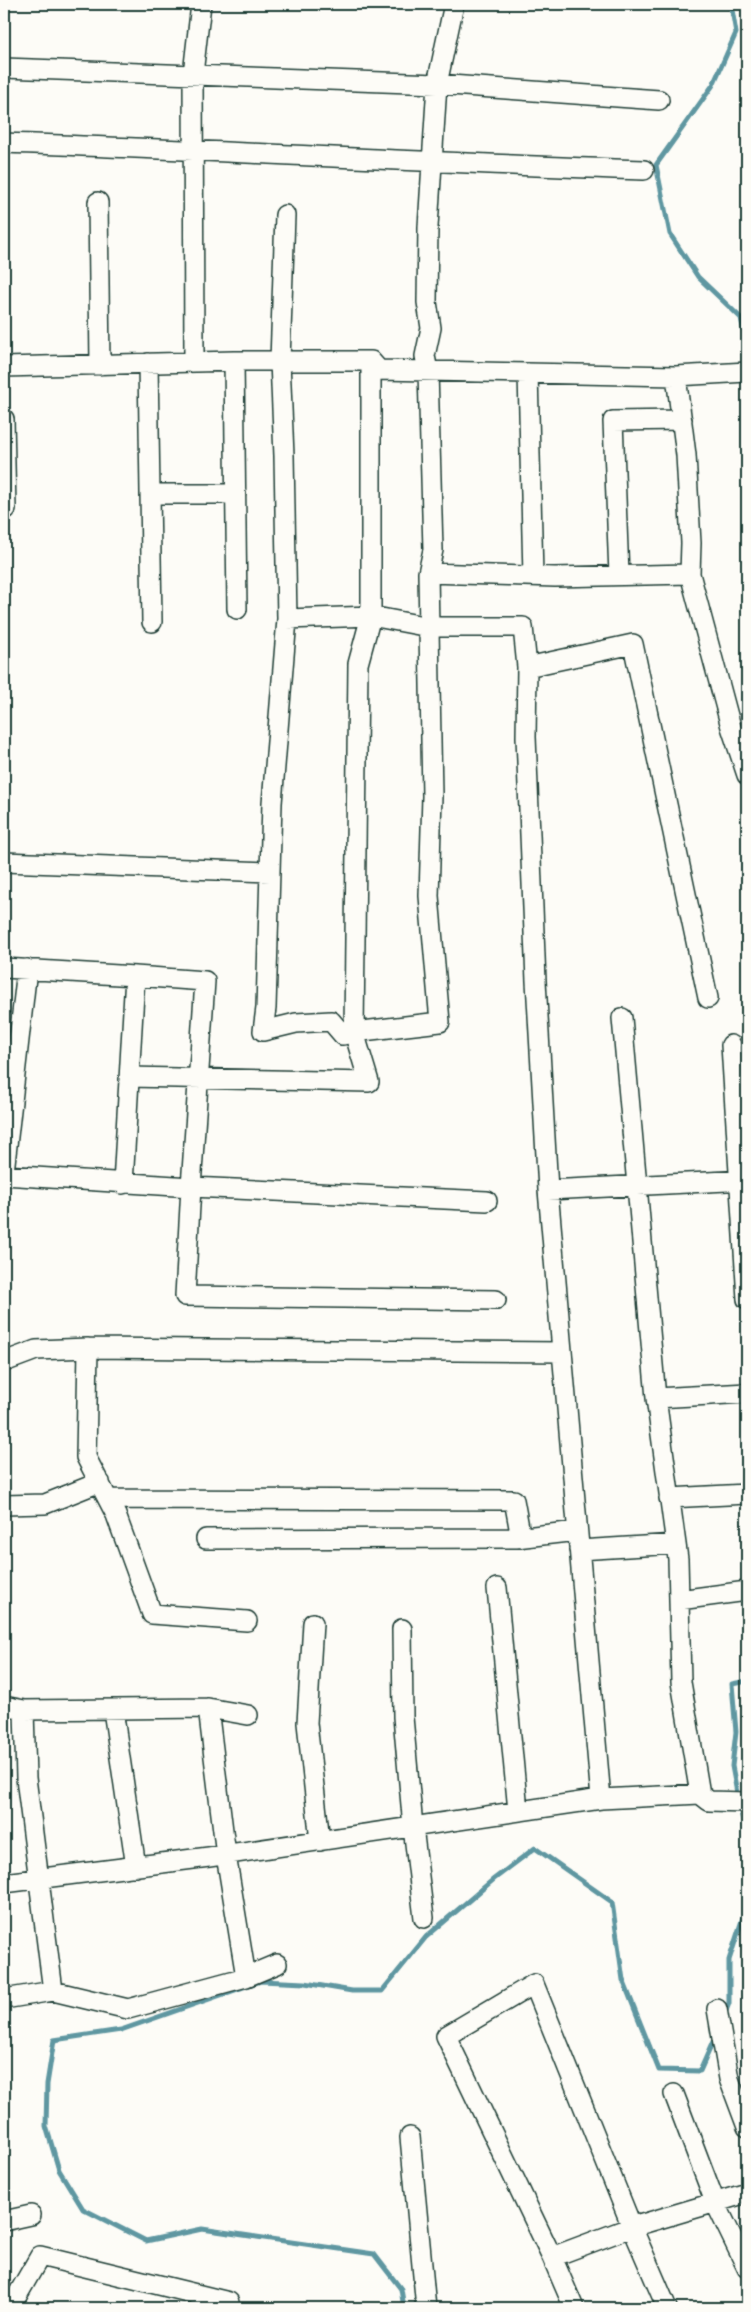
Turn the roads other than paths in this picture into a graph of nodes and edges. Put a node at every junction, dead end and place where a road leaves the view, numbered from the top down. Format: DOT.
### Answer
graph roads {
  1 [pos="201,4"];
  2 [pos="454,4"];
  3 [pos="4,68"];
  4 [pos="193,74"];
  5 [pos="437,84"];
  6 [pos="659,100"];
  7 [pos="4,143"];
  8 [pos="193,149"];
  9 [pos="433,163"];
  10 [pos="644,170"];
  11 [pos="98,202"];
  12 [pos="285,215"];
  13 [pos="234,361"];
  14 [pos="280,361"];
  15 [pos="371,361"];
  16 [pos="194,362"];
  17 [pos="148,363"];
  18 [pos="100,365"];
  19 [pos="4,367"];
  20 [pos="428,371"];
  21 [pos="740,372"];
  22 [pos="528,373"];
  23 [pos="676,376"];
  24 [pos="682,420"];
  25 [pos="4,424"];
  26 [pos="150,494"];
  27 [pos="236,494"];
  28 [pos="4,509"];
  29 [pos="428,573"];
  30 [pos="690,574"];
  31 [pos="619,575"];
  32 [pos="533,576"];
  33 [pos="237,609"];
  34 [pos="371,616"];
  35 [pos="287,619"];
  36 [pos="152,622"];
  37 [pos="429,627"];
  38 [pos="527,667"];
  39 [pos="747,776"];
  40 [pos="4,862"];
  41 [pos="270,872"];
  42 [pos="4,968"];
  43 [pos="27,969"];
  44 [pos="135,976"];
  45 [pos="708,998"];
  46 [pos="622,1018"];
  47 [pos="354,1032"];
  48 [pos="731,1046"];
  49 [pos="129,1077"];
  50 [pos="198,1079"];
  51 [pos="4,1173"];
  52 [pos="743,1180"];
  53 [pos="123,1184"];
  54 [pos="636,1185"];
  55 [pos="191,1187"];
  56 [pos="548,1190"];
  57 [pos="487,1201"];
  58 [pos="747,1299"];
  59 [pos="496,1300"];
  60 [pos="88,1348"];
  61 [pos="562,1352"];
  62 [pos="4,1362"];
  63 [pos="747,1393"];
  64 [pos="656,1398"];
  65 [pos="100,1482"];
  66 [pos="747,1494"];
  67 [pos="669,1498"];
  68 [pos="108,1499"];
  69 [pos="4,1505"];
  70 [pos="578,1531"];
  71 [pos="521,1538"];
  72 [pos="206,1539"];
  73 [pos="676,1544"];
  74 [pos="579,1550"];
  75 [pos="497,1588"];
  76 [pos="747,1591"];
  77 [pos="679,1600"];
  78 [pos="247,1621"];
  79 [pos="313,1623"];
  80 [pos="402,1629"];
  81 [pos="4,1706"];
  82 [pos="208,1708"];
  83 [pos="24,1710"];
  84 [pos="114,1710"];
  85 [pos="248,1715"];
  86 [pos="705,1798"];
  87 [pos="601,1799"];
  88 [pos="747,1802"];
  89 [pos="518,1811"];
  90 [pos="413,1827"];
  91 [pos="320,1841"];
  92 [pos="226,1855"];
  93 [pos="136,1867"];
  94 [pos="38,1879"];
  95 [pos="4,1883"];
  96 [pos="424,1918"];
  97 [pos="277,1964"];
  98 [pos="246,1977"];
  99 [pos="53,1991"];
  100 [pos="4,2000"];
  101 [pos="717,2009"];
  102 [pos="674,2094"];
  103 [pos="747,2127"];
  104 [pos="410,2138"];
  105 [pos="747,2193"];
  106 [pos="715,2202"];
  107 [pos="31,2215"];
  108 [pos="4,2221"];
  109 [pos="632,2227"];
  110 [pos="552,2257"];
  111 [pos="747,2268"];
  112 [pos="10,2308"];
  113 [pos="229,2308"];
  114 [pos="426,2308"];
  115 [pos="574,2308"];
  116 [pos="667,2308"];
  1 -- 4 [label="street"];
  2 -- 5 [label="street"];
  3 -- 4 [label="street"];
  4 -- 5 [label="street"];
  4 -- 8 [label="street"];
  5 -- 6 [label="street"];
  5 -- 9 [label="street"];
  7 -- 8 [label="street"];
  8 -- 9 [label="street"];
  8 -- 16 [label="street"];
  9 -- 10 [label="street"];
  9 -- 20 [label="street"];
  11 -- 18 [label="street"];
  12 -- 14 [label="street"];
  13 -- 14 [label="street"];
  13 -- 16 [label="street"];
  13 -- 27 [label="street"];
  14 -- 15 [label="street"];
  14 -- 35 [label="street"];
  15 -- 20 [label="street"];
  15 -- 34 [label="street"];
  16 -- 17 [label="street"];
  17 -- 18 [label="street"];
  17 -- 26 [label="street"];
  18 -- 19 [label="street"];
  20 -- 22 [label="street"];
  20 -- 29 [label="street"];
  21 -- 23 [label="street"];
  22 -- 23 [label="street"];
  22 -- 32 [label="street"];
  23 -- 24 [label="street"];
  24 -- 30 [label="street"];
  24 -- 31 [label="street"];
  25 -- 28 [label="street"];
  26 -- 27 [label="street"];
  26 -- 36 [label="street"];
  27 -- 33 [label="street"];
  29 -- 32 [label="street"];
  29 -- 37 [label="street"];
  30 -- 31 [label="street"];
  30 -- 39 [label="street"];
  31 -- 32 [label="street"];
  34 -- 35 [label="street"];
  34 -- 37 [label="street"];
  34 -- 47 [label="street"];
  35 -- 41 [label="street"];
  37 -- 38 [label="street"];
  37 -- 47 [label="street"];
  38 -- 45 [label="street"];
  38 -- 56 [label="street"];
  40 -- 41 [label="street"];
  41 -- 47 [label="street"];
  42 -- 43 [label="street"];
  43 -- 44 [label="street"];
  43 -- 51 [label="street"];
  44 -- 49 [label="street"];
  44 -- 50 [label="street"];
  46 -- 54 [label="street"];
  47 -- 50 [label="street"];
  48 -- 52 [label="street"];
  49 -- 50 [label="street"];
  49 -- 53 [label="street"];
  50 -- 55 [label="street"];
  51 -- 53 [label="street"];
  52 -- 54 [label="street"];
  52 -- 58 [label="street"];
  53 -- 55 [label="street"];
  54 -- 56 [label="street"];
  54 -- 64 [label="street"];
  55 -- 57 [label="street"];
  55 -- 59 [label="street"];
  56 -- 61 [label="street"];
  60 -- 61 [label="street"];
  60 -- 62 [label="street"];
  60 -- 65 [label="street"];
  61 -- 70 [label="street"];
  63 -- 64 [label="street"];
  64 -- 67 [label="street"];
  65 -- 68 [label="street"];
  65 -- 69 [label="street"];
  66 -- 67 [label="street"];
  67 -- 73 [label="street"];
  68 -- 71 [label="street"];
  68 -- 78 [label="street"];
  70 -- 71 [label="street"];
  70 -- 74 [label="street"];
  71 -- 72 [label="street"];
  73 -- 74 [label="street"];
  73 -- 77 [label="street"];
  74 -- 87 [label="street"];
  75 -- 89 [label="street"];
  76 -- 77 [label="street"];
  77 -- 86 [label="street"];
  79 -- 91 [label="street"];
  80 -- 90 [label="street"];
  81 -- 83 [label="street"];
  82 -- 84 [label="street"];
  82 -- 85 [label="street"];
  82 -- 92 [label="street"];
  83 -- 84 [label="street"];
  83 -- 94 [label="street"];
  84 -- 93 [label="street"];
  86 -- 87 [label="street"];
  86 -- 88 [label="street"];
  87 -- 89 [label="street"];
  89 -- 90 [label="street"];
  90 -- 91 [label="street"];
  90 -- 96 [label="street"];
  91 -- 92 [label="street"];
  92 -- 93 [label="street"];
  92 -- 98 [label="street"];
  93 -- 94 [label="street"];
  94 -- 95 [label="street"];
  94 -- 99 [label="street"];
  97 -- 98 [label="street"];
  98 -- 99 [label="street"];
  99 -- 100 [label="street"];
  101 -- 103 [label="street"];
  102 -- 106 [label="street"];
  104 -- 114 [label="street"];
  105 -- 106 [label="street"];
  106 -- 109 [label="street"];
  106 -- 111 [label="street"];
  107 -- 108 [label="street"];
  109 -- 110 [label="street"];
  109 -- 110 [label="street"];
  109 -- 116 [label="street"];
  110 -- 115 [label="street"];
  112 -- 113 [label="street"];
}
